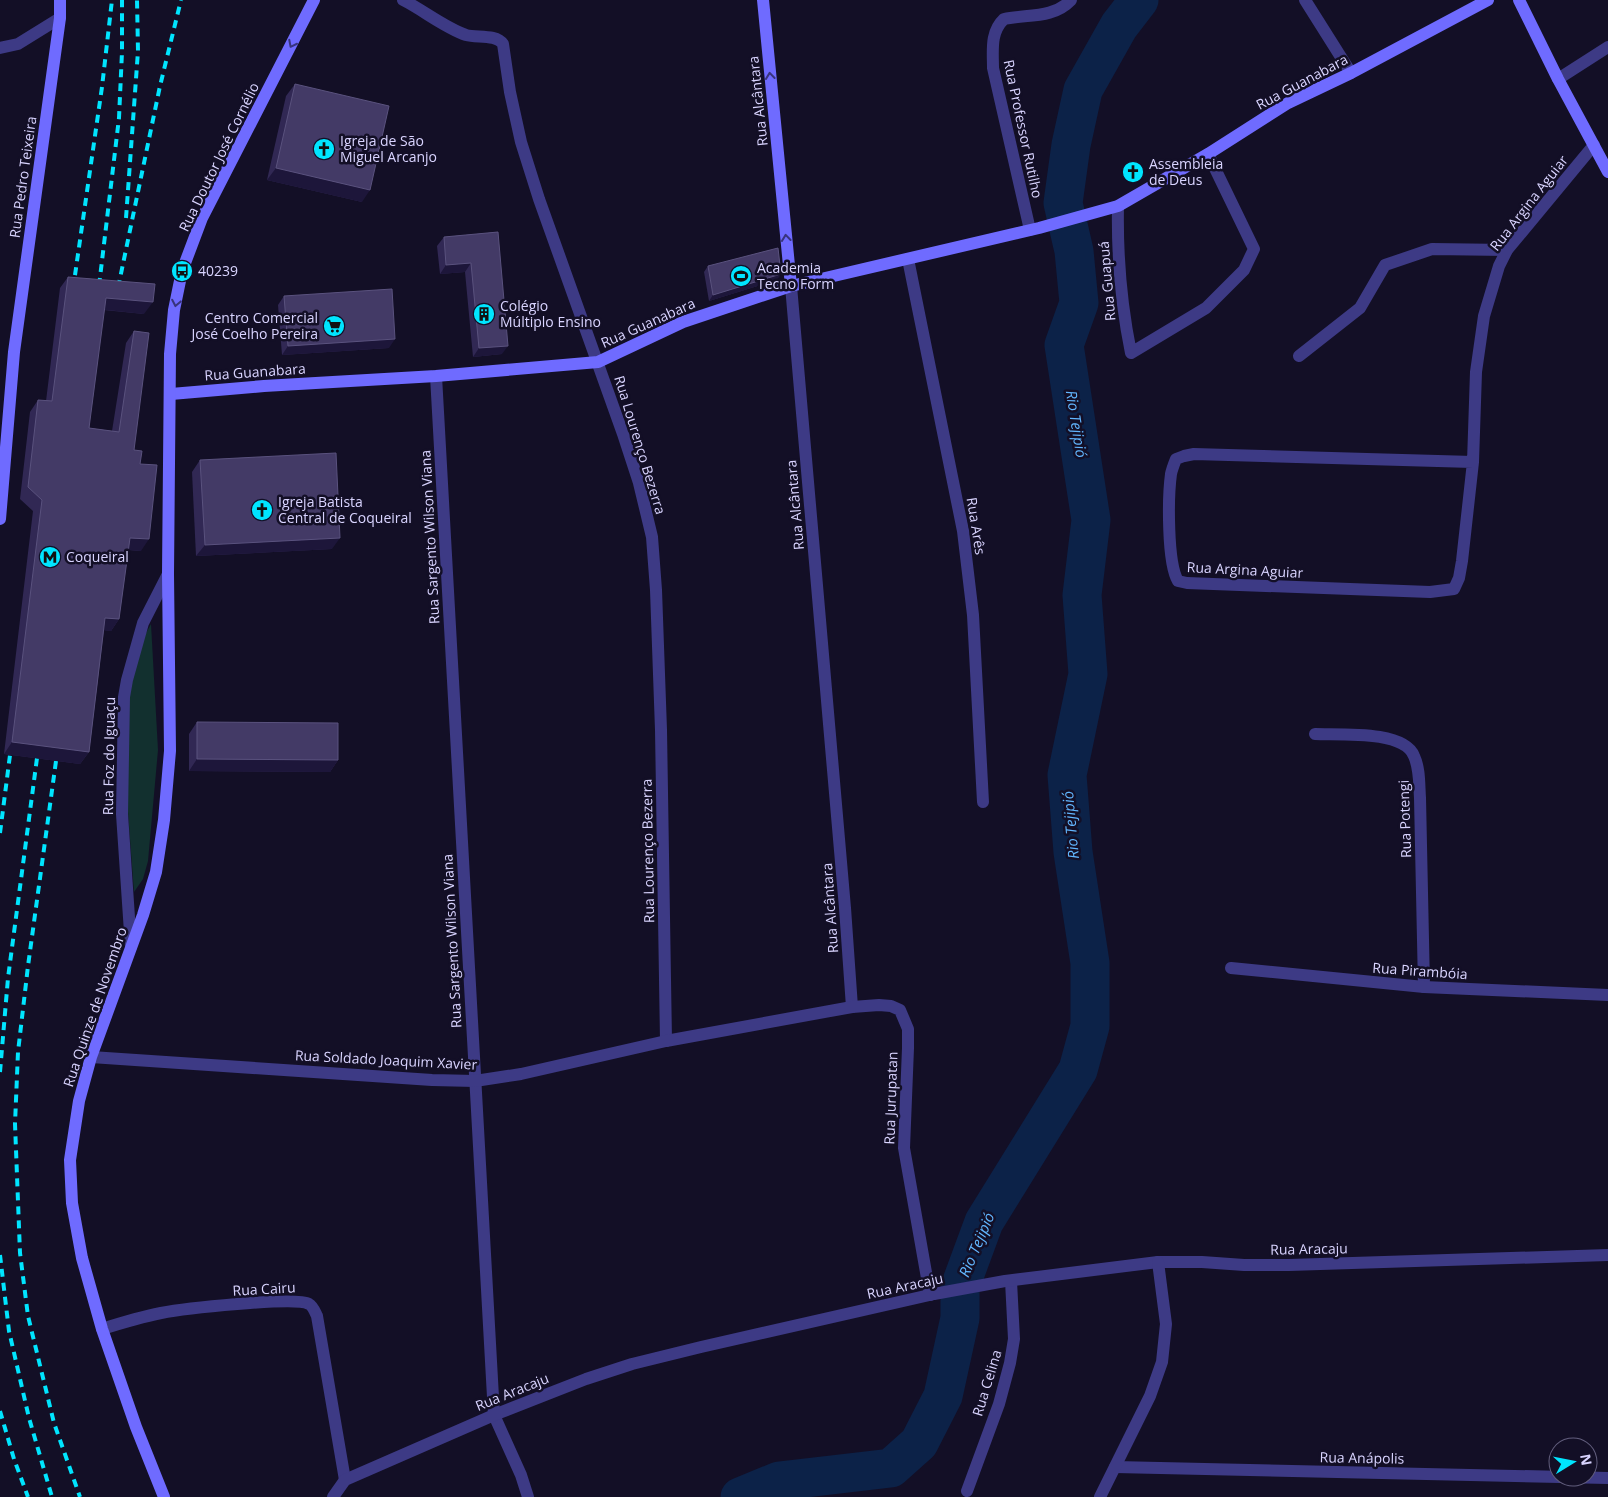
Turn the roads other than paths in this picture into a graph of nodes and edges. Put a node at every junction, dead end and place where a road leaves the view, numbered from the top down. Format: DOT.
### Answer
graph roads {
  1 [pos="60,0"];
  2 [pos="314,0"];
  3 [pos="403,0"];
  4 [pos="763,0"];
  5 [pos="1071,0"];
  6 [pos="1305,0"];
  7 [pos="1488,0"];
  8 [pos="1520,0"];
  9 [pos="60,18"];
  10 [pos="1608,47"];
  11 [pos="0,48"];
  12 [pos="1351,73"];
  13 [pos="1558,78"];
  14 [pos="1594,146"];
  15 [pos="1208,154"];
  16 [pos="1608,172"];
  17 [pos="1112,208"];
  18 [pos="1034,229"];
  19 [pos="1507,250"];
  20 [pos="908,259"];
  21 [pos="791,286"];
  22 [pos="1298,356"];
  23 [pos="598,362"];
  24 [pos="436,376"];
  25 [pos="171,394"];
  26 [pos="1474,462"];
  27 [pos="0,519"];
  28 [pos="168,574"];
  29 [pos="1315,734"];
  30 [pos="983,802"];
  31 [pos="131,947"];
  32 [pos="1231,968"];
  33 [pos="1424,987"];
  34 [pos="1608,995"];
  35 [pos="852,1007"];
  36 [pos="666,1042"];
  37 [pos="91,1057"];
  38 [pos="475,1081"];
  39 [pos="1608,1255"];
  40 [pos="1158,1262"];
  41 [pos="1008,1281"];
  42 [pos="932,1294"];
  43 [pos="102,1329"];
  44 [pos="494,1414"];
  45 [pos="1115,1467"];
  46 [pos="1608,1478"];
  47 [pos="344,1480"];
  48 [pos="967,1491"];
  49 [pos="164,1497"];
  50 [pos="333,1497"];
  51 [pos="528,1497"];
  52 [pos="1100,1497"];
  1 -- 9 [label="street, Rua Pedro Teixeira"];
  2 -- 25 [label="street, Rua Doutor José Cornélio, one-way"];
  3 -- 23 [label="street, Rua Lourenço Bezerra"];
  21 -- 4 [label="street, Rua Alcântara, one-way"];
  5 -- 18 [label="street, Rua Professor Rutilho"];
  6 -- 12 [label="street"];
  7 -- 12 [label="street, Rua Guanabara"];
  8 -- 13 [label="street"];
  9 -- 11 [label="street"];
  9 -- 27 [label="street, Rua Pedro Teixeira"];
  10 -- 13 [label="street"];
  12 -- 15 [label="street, Rua Guanabara"];
  13 -- 14 [label="street"];
  14 -- 16 [label="street"];
  14 -- 19 [label="street, Rua Argina Aguiar"];
  15 -- 17 [label="street, Rua Guanabara"];
  15 -- 17 [label="street, Rua Guapuá"];
  17 -- 18 [label="street, Rua Guanabara"];
  18 -- 20 [label="street, Rua Guanabara"];
  19 -- 22 [label="street"];
  19 -- 26 [label="street, Rua Argina Aguiar"];
  20 -- 21 [label="street, Rua Guanabara"];
  20 -- 30 [label="street, Rua Arês"];
  21 -- 23 [label="street, Rua Guanabara"];
  21 -- 35 [label="street, Rua Alcântara"];
  23 -- 24 [label="street, Rua Guanabara"];
  23 -- 36 [label="street, Rua Lourenço Bezerra"];
  24 -- 25 [label="street, Rua Guanabara"];
  24 -- 38 [label="street, Rua Sargento Wilson Viana"];
  25 -- 28 [label="street, Rua Doutor José Cornélio"];
  26 -- 26 [label="street, Rua Argina Aguiar"];
  28 -- 31 [label="street, Rua Quinze de Novembro"];
  28 -- 31 [label="street, Rua Foz do Iguaçu"];
  29 -- 33 [label="street, Rua Potengi"];
  31 -- 37 [label="street, Rua Quinze de Novembro"];
  32 -- 33 [label="street, Rua Pirambóia"];
  33 -- 34 [label="street, Rua Pirambóia"];
  35 -- 36 [label="street, Rua Soldado Joaquim Xavier"];
  35 -- 42 [label="street, Rua Jurupatan"];
  36 -- 38 [label="street, Rua Soldado Joaquim Xavier"];
  37 -- 38 [label="street, Rua Soldado Joaquim Xavier"];
  37 -- 43 [label="street, Rua Quinze de Novembro"];
  38 -- 44 [label="street, Rua Sargento Wilson Viana"];
  39 -- 40 [label="street, Rua Aracaju"];
  40 -- 41 [label="street, Rua Aracaju"];
  40 -- 45 [label="street"];
  41 -- 42 [label="street, Rua Aracaju"];
  41 -- 48 [label="street, Rua Celina"];
  42 -- 44 [label="street, Rua Aracaju"];
  43 -- 47 [label="street, Rua Cairu"];
  43 -- 49 [label="street, Rua Quinze de Novembro"];
  44 -- 47 [label="street, Rua Aracaju"];
  44 -- 51 [label="street, Rua Sargento Wilson Viana"];
  45 -- 46 [label="street, Rua Anápolis"];
  45 -- 52 [label="street"];
  47 -- 50 [label="street"];
}
